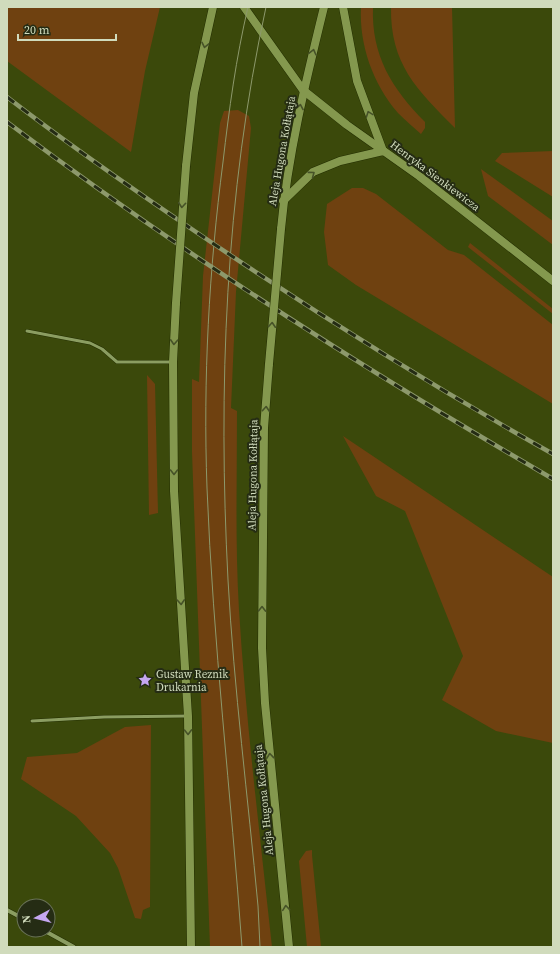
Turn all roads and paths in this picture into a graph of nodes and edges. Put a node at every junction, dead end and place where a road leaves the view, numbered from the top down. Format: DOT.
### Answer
graph roads {
  1 [pos="213,7"];
  2 [pos="244,7"];
  3 [pos="324,7"];
  4 [pos="343,7"];
  5 [pos="303,90"];
  6 [pos="382,151"];
  7 [pos="283,201"];
  8 [pos="553,281"];
  9 [pos="27,331"];
  10 [pos="174,362"];
  11 [pos="188,716"];
  12 [pos="32,721"];
  13 [pos="7,910"];
  14 [pos="16,915"];
  15 [pos="56,937"];
  16 [pos="74,947"];
  17 [pos="191,947"];
  18 [pos="290,947"];
  1 -- 10 [label="main road, one-way, bridge"];
  2 -- 5 [label="main road, Henryka Sienkiewicza"];
  5 -- 3 [label="main road, Aleja Hugona Kołłątaja, one-way"];
  6 -- 4 [label="main road, one-way"];
  5 -- 6 [label="main road, Henryka Sienkiewicza"];
  7 -- 5 [label="main road, Aleja Hugona Kołłątaja, one-way"];
  7 -- 6 [label="main road, one-way"];
  6 -- 8 [label="main road, Henryka Sienkiewicza"];
  18 -- 7 [label="main road, Aleja Hugona Kołłątaja, one-way, bridge"];
  9 -- 10 [label="lane"];
  10 -- 11 [label="main road, one-way"];
  11 -- 12 [label="lane"];
  11 -- 17 [label="main road, one-way"];
  13 -- 14 [label="street"];
  15 -- 16 [label="street"];
}
